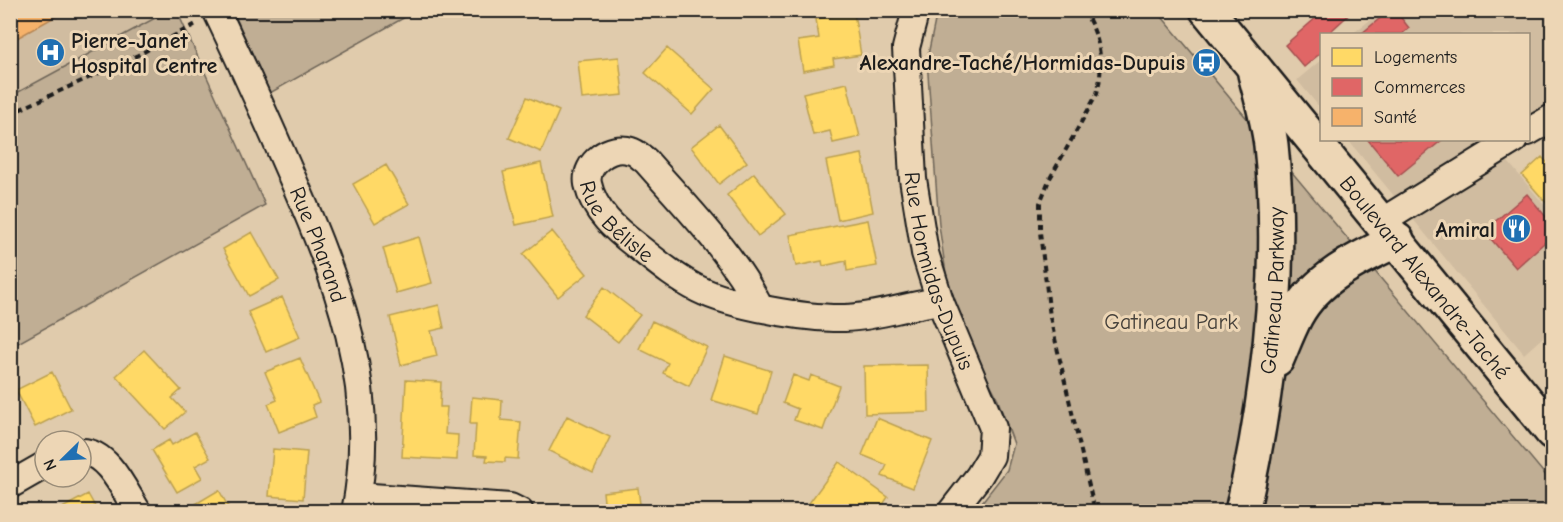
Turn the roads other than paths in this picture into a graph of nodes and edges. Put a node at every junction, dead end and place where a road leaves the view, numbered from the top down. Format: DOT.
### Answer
graph roads {
  1 [pos="916,10"];
  2 [pos="1207,10"];
  3 [pos="216,11"];
  4 [pos="1254,69"];
  5 [pos="1552,118"];
  6 [pos="1530,131"];
  7 [pos="1512,141"];
  8 [pos="1389,231"];
  9 [pos="940,301"];
  10 [pos="759,306"];
  11 [pos="1263,393"];
  12 [pos="1552,432"];
  13 [pos="93,454"];
  14 [pos="33,472"];
  15 [pos="10,485"];
  16 [pos="357,503"];
  17 [pos="138,512"];
  18 [pos="520,512"];
  19 [pos="951,512"];
  20 [pos="1242,512"];
  1 -- 9 [label="street, Rue Hormidas-Dupuis"];
  2 -- 4 [label="street, Boulevard Alexandre-Taché"];
  3 -- 16 [label="street, Rue Pharand"];
  4 -- 8 [label="street, Boulevard Alexandre-Taché"];
  4 -- 11 [label="street, Gatineau Parkway"];
  5 -- 6 [label="street"];
  7 -- 8 [label="street"];
  8 -- 11 [label="street"];
  8 -- 12 [label="street, Boulevard Alexandre-Taché"];
  9 -- 10 [label="street, Rue Bélisle"];
  9 -- 19 [label="street, Rue Hormidas-Dupuis"];
  10 -- 10 [label="street, Rue Bélisle"];
  11 -- 20 [label="street, Gatineau Parkway"];
  13 -- 17 [label="street"];
  14 -- 15 [label="street"];
  16 -- 18 [label="street, Rue Pharand"];
}
